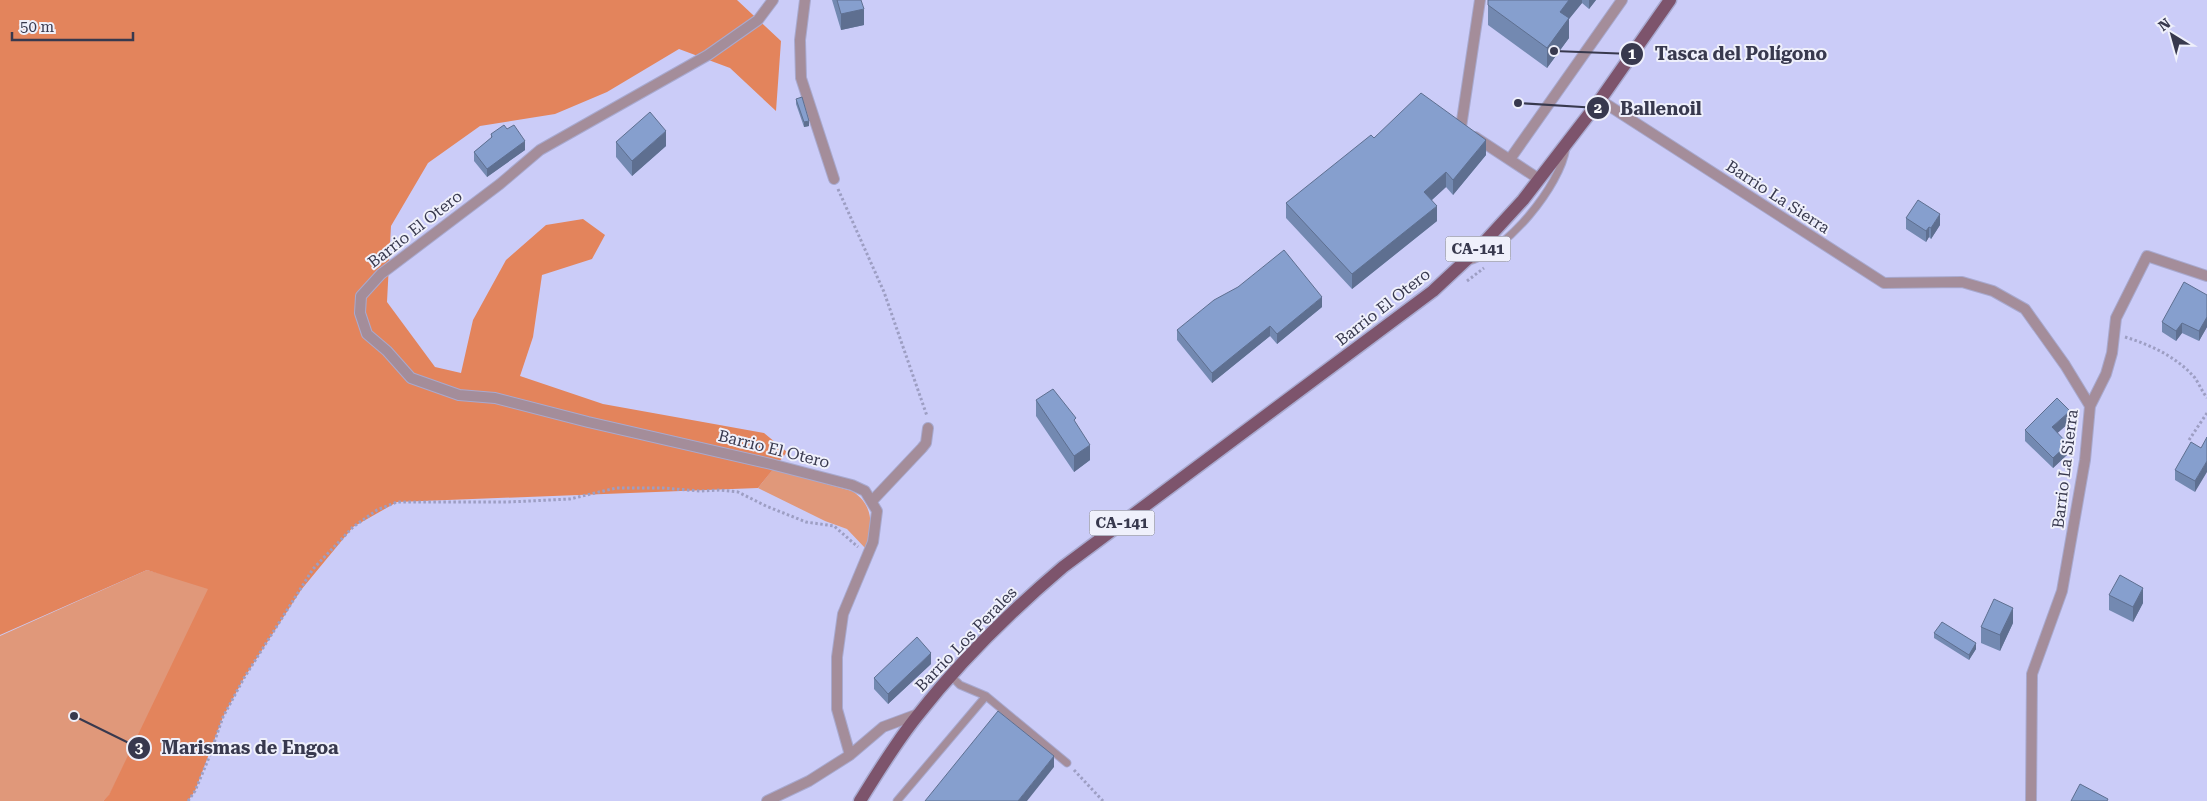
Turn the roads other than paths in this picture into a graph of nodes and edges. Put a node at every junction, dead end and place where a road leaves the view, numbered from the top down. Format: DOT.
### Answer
graph roads {
  1 [pos="773,0"];
  2 [pos="806,0"];
  3 [pos="1480,0"];
  4 [pos="1622,0"];
  5 [pos="1670,0"];
  6 [pos="1600,100"];
  7 [pos="1568,142"];
  8 [pos="1510,159"];
  9 [pos="834,179"];
  10 [pos="1539,179"];
  11 [pos="1464,262"];
  12 [pos="2207,276"];
  13 [pos="2090,406"];
  14 [pos="928,428"];
  15 [pos="1230,442"];
  16 [pos="872,501"];
  17 [pos="951,676"];
  18 [pos="986,696"];
  19 [pos="918,714"];
  20 [pos="850,756"];
  21 [pos="1067,763"];
  22 [pos="767,801"];
  23 [pos="860,801"];
  24 [pos="897,801"];
  25 [pos="2031,801"];
  1 -- 16 [label="street, Barrio El Otero"];
  2 -- 9 [label="street"];
  3 -- 8 [label="street"];
  4 -- 8 [label="street"];
  5 -- 6 [label="main road, Barrio El Otero / CA-141"];
  6 -- 7 [label="main road, Barrio El Otero / CA-141"];
  6 -- 13 [label="street, Barrio La Sierra"];
  7 -- 10 [label="main road, Barrio El Otero / CA-141"];
  7 -- 11 [label="lane"];
  8 -- 10 [label="street"];
  10 -- 11 [label="main road, Barrio El Otero / CA-141"];
  11 -- 15 [label="main road, Barrio El Otero / CA-141"];
  12 -- 13 [label="street"];
  13 -- 25 [label="street, Barrio La Sierra"];
  14 -- 16 [label="street"];
  15 -- 17 [label="main road, Barrio Los Perales / CA-141"];
  16 -- 20 [label="street"];
  17 -- 18 [label="lane"];
  17 -- 19 [label="main road, Barrio Los Perales / CA-141"];
  18 -- 21 [label="lane"];
  18 -- 24 [label="lane"];
  19 -- 20 [label="street, Barrio Los Perales"];
  19 -- 23 [label="main road, Barrio Los Perales / CA-141"];
  20 -- 22 [label="street, Barrio Los Perales"];
}
